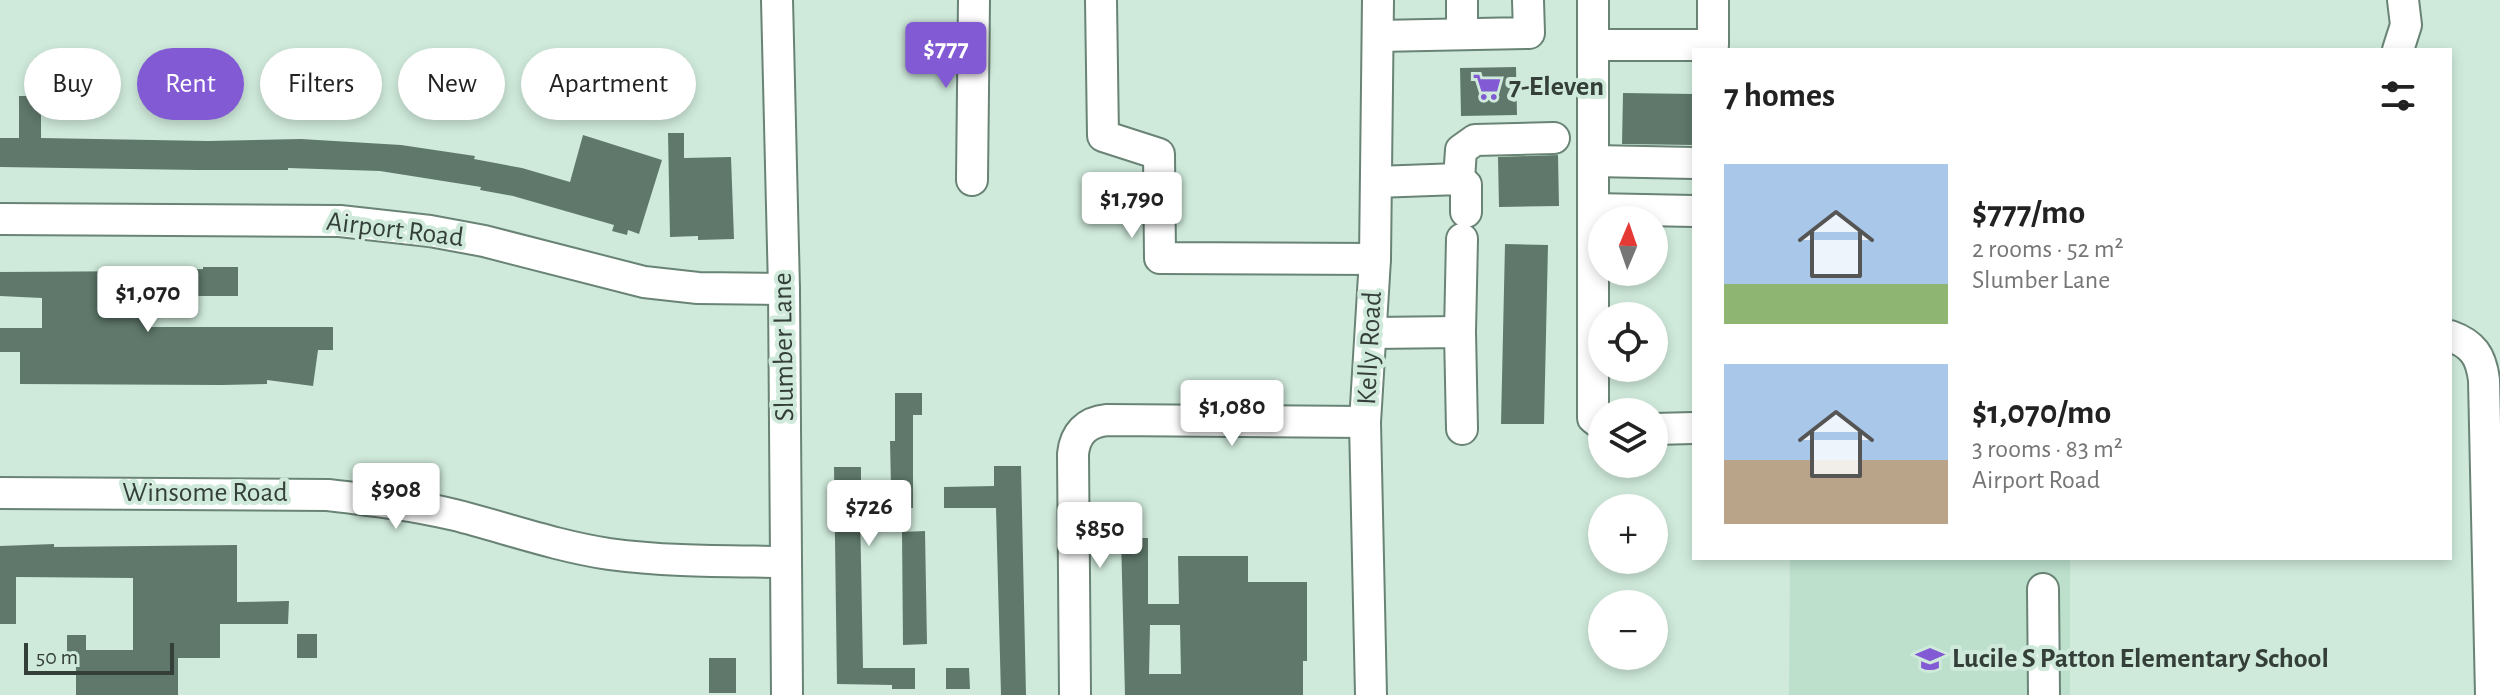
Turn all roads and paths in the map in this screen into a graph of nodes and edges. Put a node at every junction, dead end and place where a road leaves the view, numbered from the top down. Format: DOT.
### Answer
graph roads {
  1 [pos="777,0"];
  2 [pos="974,0"];
  3 [pos="1101,0"];
  4 [pos="1378,0"];
  5 [pos="1462,0"];
  6 [pos="1528,0"];
  7 [pos="1593,0"];
  8 [pos="1713,0"];
  9 [pos="2403,0"];
  10 [pos="1462,34"];
  11 [pos="1378,36"];
  12 [pos="1593,45"];
  13 [pos="1713,48"];
  14 [pos="2399,48"];
  15 [pos="1554,138"];
  16 [pos="1594,161"];
  17 [pos="1692,163"];
  18 [pos="1459,179"];
  19 [pos="972,180"];
  20 [pos="1376,182"];
  21 [pos="1593,206"];
  22 [pos="1668,210"];
  23 [pos="1692,211"];
  24 [pos="0,219"];
  25 [pos="1375,259"];
  26 [pos="1593,286"];
  27 [pos="784,289"];
  28 [pos="1460,332"];
  29 [pos="1371,333"];
  30 [pos="2452,337"];
  31 [pos="1593,398"];
  32 [pos="1365,422"];
  33 [pos="1692,428"];
  34 [pos="1462,429"];
  35 [pos="1668,429"];
  36 [pos="0,493"];
  37 [pos="786,562"];
  38 [pos="2043,589"];
  39 [pos="787,695"];
  40 [pos="1075,695"];
  41 [pos="1371,695"];
  42 [pos="2044,695"];
  43 [pos="2491,695"];
  1 -- 27 [label="street, Slumber Lane"];
  2 -- 19 [label="street"];
  3 -- 25 [label="street"];
  4 -- 11 [label="street, Kelly Road"];
  5 -- 10 [label="street"];
  6 -- 10 [label="street"];
  7 -- 12 [label="street"];
  8 -- 13 [label="street"];
  9 -- 14 [label="street"];
  10 -- 11 [label="street"];
  11 -- 20 [label="street, Kelly Road"];
  12 -- 13 [label="street"];
  12 -- 16 [label="street"];
  15 -- 18 [label="street"];
  16 -- 17 [label="street"];
  16 -- 21 [label="street"];
  18 -- 20 [label="street"];
  18 -- 28 [label="street"];
  20 -- 25 [label="street, Kelly Road"];
  22 -- 23 [label="street"];
  24 -- 27 [label="street, Airport Road"];
  25 -- 29 [label="street, Kelly Road"];
  26 -- 31 [label="street"];
  27 -- 37 [label="street, Slumber Lane"];
  28 -- 29 [label="street"];
  28 -- 34 [label="street"];
  29 -- 32 [label="street, Kelly Road"];
  30 -- 43 [label="street"];
  32 -- 40 [label="street"];
  32 -- 41 [label="street, Kelly Road"];
  33 -- 35 [label="street"];
  36 -- 37 [label="street, Winsome Road"];
  37 -- 39 [label="street, Slumber Lane"];
  38 -- 42 [label="street"];
}
